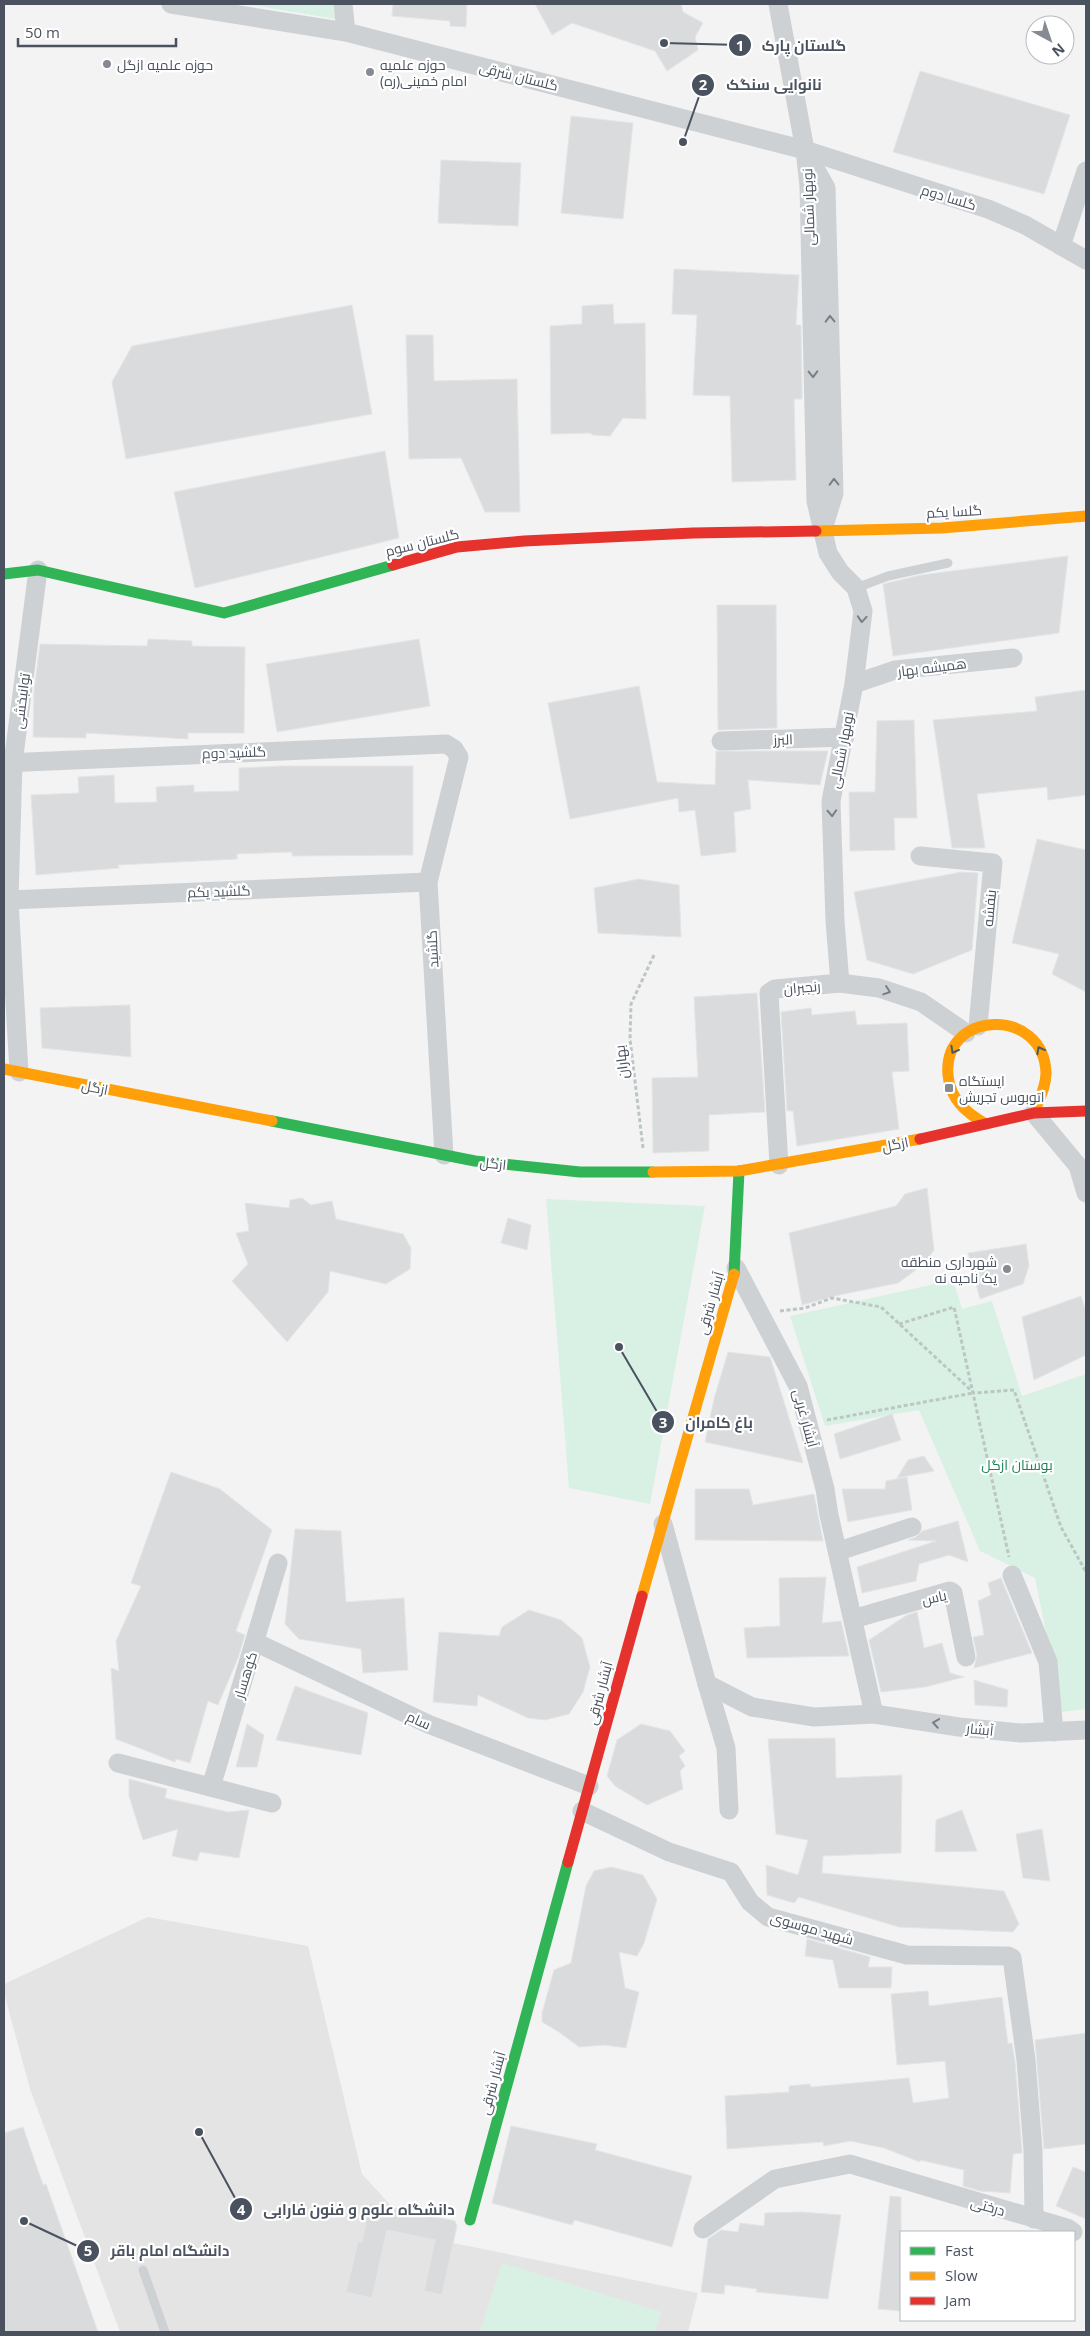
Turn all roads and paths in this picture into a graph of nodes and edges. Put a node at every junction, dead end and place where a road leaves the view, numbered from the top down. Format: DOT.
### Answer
graph roads {
  1 [pos="171,4"];
  2 [pos="343,4"];
  3 [pos="778,4"];
  4 [pos="346,32"];
  5 [pos="805,150"];
  6 [pos="1086,171"];
  7 [pos="1061,246"];
  8 [pos="1086,260"];
  9 [pos="1086,516"];
  10 [pos="824,529"];
  11 [pos="948,563"];
  12 [pos="38,570"];
  13 [pos="4,574"];
  14 [pos="856,588"];
  15 [pos="1013,658"];
  16 [pos="854,684"];
  17 [pos="845,737"];
  18 [pos="721,741"];
  19 [pos="454,748"];
  20 [pos="9,763"];
  21 [pos="920,856"];
  22 [pos="428,882"];
  23 [pos="9,900"];
  24 [pos="7,933"];
  25 [pos="654,955"];
  26 [pos="840,983"];
  27 [pos="972,1030"];
  28 [pos="11,1070"];
  29 [pos="1086,1111"];
  30 [pos="1034,1113"];
  31 [pos="986,1124"];
  32 [pos="444,1155"];
  33 [pos="779,1165"];
  34 [pos="646,1171"];
  35 [pos="739,1171"];
  36 [pos="1086,1193"];
  37 [pos="736,1268"];
  38 [pos="760,1314"];
  39 [pos="898,1324"];
  40 [pos="974,1393"];
  41 [pos="807,1423"];
  42 [pos="663,1524"];
  43 [pos="912,1527"];
  44 [pos="838,1551"];
  45 [pos="278,1563"];
  46 [pos="1086,1572"];
  47 [pos="1012,1575"];
  48 [pos="852,1619"];
  49 [pos="255,1642"];
  50 [pos="966,1657"];
  51 [pos="707,1684"];
  52 [pos="874,1714"];
  53 [pos="1086,1730"];
  54 [pos="1054,1732"];
  55 [pos="118,1763"];
  56 [pos="589,1786"];
  57 [pos="211,1787"];
  58 [pos="272,1803"];
  59 [pos="729,1810"];
  60 [pos="582,1811"];
  61 [pos="1034,2219"];
  62 [pos="470,2220"];
  63 [pos="703,2229"];
  64 [pos="1072,2231"];
  65 [pos="1075,2233"];
  66 [pos="1086,2241"];
  67 [pos="143,2270"];
  68 [pos="165,2332"];
  1 -- 4 [label="street, گلستان شرقی"];
  2 -- 4 [label="street"];
  3 -- 5 [label="street, نوبهار شمالی"];
  4 -- 5 [label="street, گلستان شرقی"];
  5 -- 7 [label="street, گلسا دوم"];
  5 -- 10 [label="street, نوبهار شمالی"];
  6 -- 7 [label="street"];
  7 -- 8 [label="street, گلسا دوم"];
  9 -- 10 [label="street, گلسا يكم"];
  10 -- 12 [label="street, گلستان سوم"];
  10 -- 14 [label="street, نوبهار شمالی"];
  11 -- 14 [label="lane"];
  12 -- 13 [label="street, گلستان سوم"];
  12 -- 20 [label="street, توانبخشی"];
  14 -- 16 [label="street, نوبهار شمالی, one-way"];
  15 -- 16 [label="street, همیشه بهار"];
  16 -- 17 [label="street, نوبهار شمالی"];
  17 -- 18 [label="street, البرز"];
  17 -- 26 [label="street, نوبهار شمالی, one-way"];
  19 -- 20 [label="street, گلشيد دوم"];
  19 -- 22 [label="street, گلشید"];
  20 -- 23 [label="street, توانبخشی"];
  21 -- 27 [label="street, بنفشه"];
  22 -- 23 [label="street, گلشيد يكم"];
  22 -- 32 [label="street, گلشید"];
  23 -- 24 [label="street, توانبخشی"];
  24 -- 28 [label="street, توانبخشی"];
  25 -- 34 [label="path, بهاران"];
  26 -- 27 [label="street, رنجبران, one-way"];
  26 -- 33 [label="street, رنجبران"];
  30 -- 27 [label="street, one-way"];
  27 -- 31 [label="street, one-way"];
  28 -- 32 [label="street, ازگل"];
  29 -- 30 [label="street"];
  30 -- 31 [label="street"];
  30 -- 36 [label="street"];
  31 -- 33 [label="street, ازگل"];
  32 -- 34 [label="street, ازگل"];
  33 -- 35 [label="street, ازگل"];
  34 -- 35 [label="street, ازگل"];
  35 -- 37 [label="street, آبشار شرقی"];
  37 -- 38 [label="street, آبشار غربی"];
  37 -- 42 [label="street, آبشار شرقی"];
  38 -- 39 [label="path"];
  38 -- 41 [label="street, آبشار غربی"];
  39 -- 40 [label="path"];
  39 -- 40 [label="path"];
  40 -- 41 [label="path"];
  40 -- 46 [label="path"];
  40 -- 47 [label="path"];
  41 -- 44 [label="street, آبشار غربی"];
  42 -- 51 [label="street"];
  42 -- 56 [label="street, آبشار شرقی"];
  43 -- 44 [label="street"];
  44 -- 48 [label="street, آبشار غربی"];
  45 -- 49 [label="street, کوهسار"];
  47 -- 54 [label="street"];
  48 -- 50 [label="street, یاس"];
  48 -- 52 [label="street"];
  49 -- 56 [label="street, سام"];
  49 -- 57 [label="street, کوهسار"];
  51 -- 52 [label="street, آبشار"];
  51 -- 59 [label="street"];
  54 -- 52 [label="street, آبشار, one-way"];
  53 -- 54 [label="street, آبشار"];
  55 -- 57 [label="street"];
  56 -- 60 [label="street, آبشار شرقی"];
  57 -- 58 [label="street"];
  60 -- 61 [label="street, شهید موسوی"];
  60 -- 62 [label="street, آبشار شرقی"];
  61 -- 63 [label="street, درختی"];
  61 -- 64 [label="street"];
  65 -- 66 [label="street"];
  67 -- 68 [label="lane"];
}
